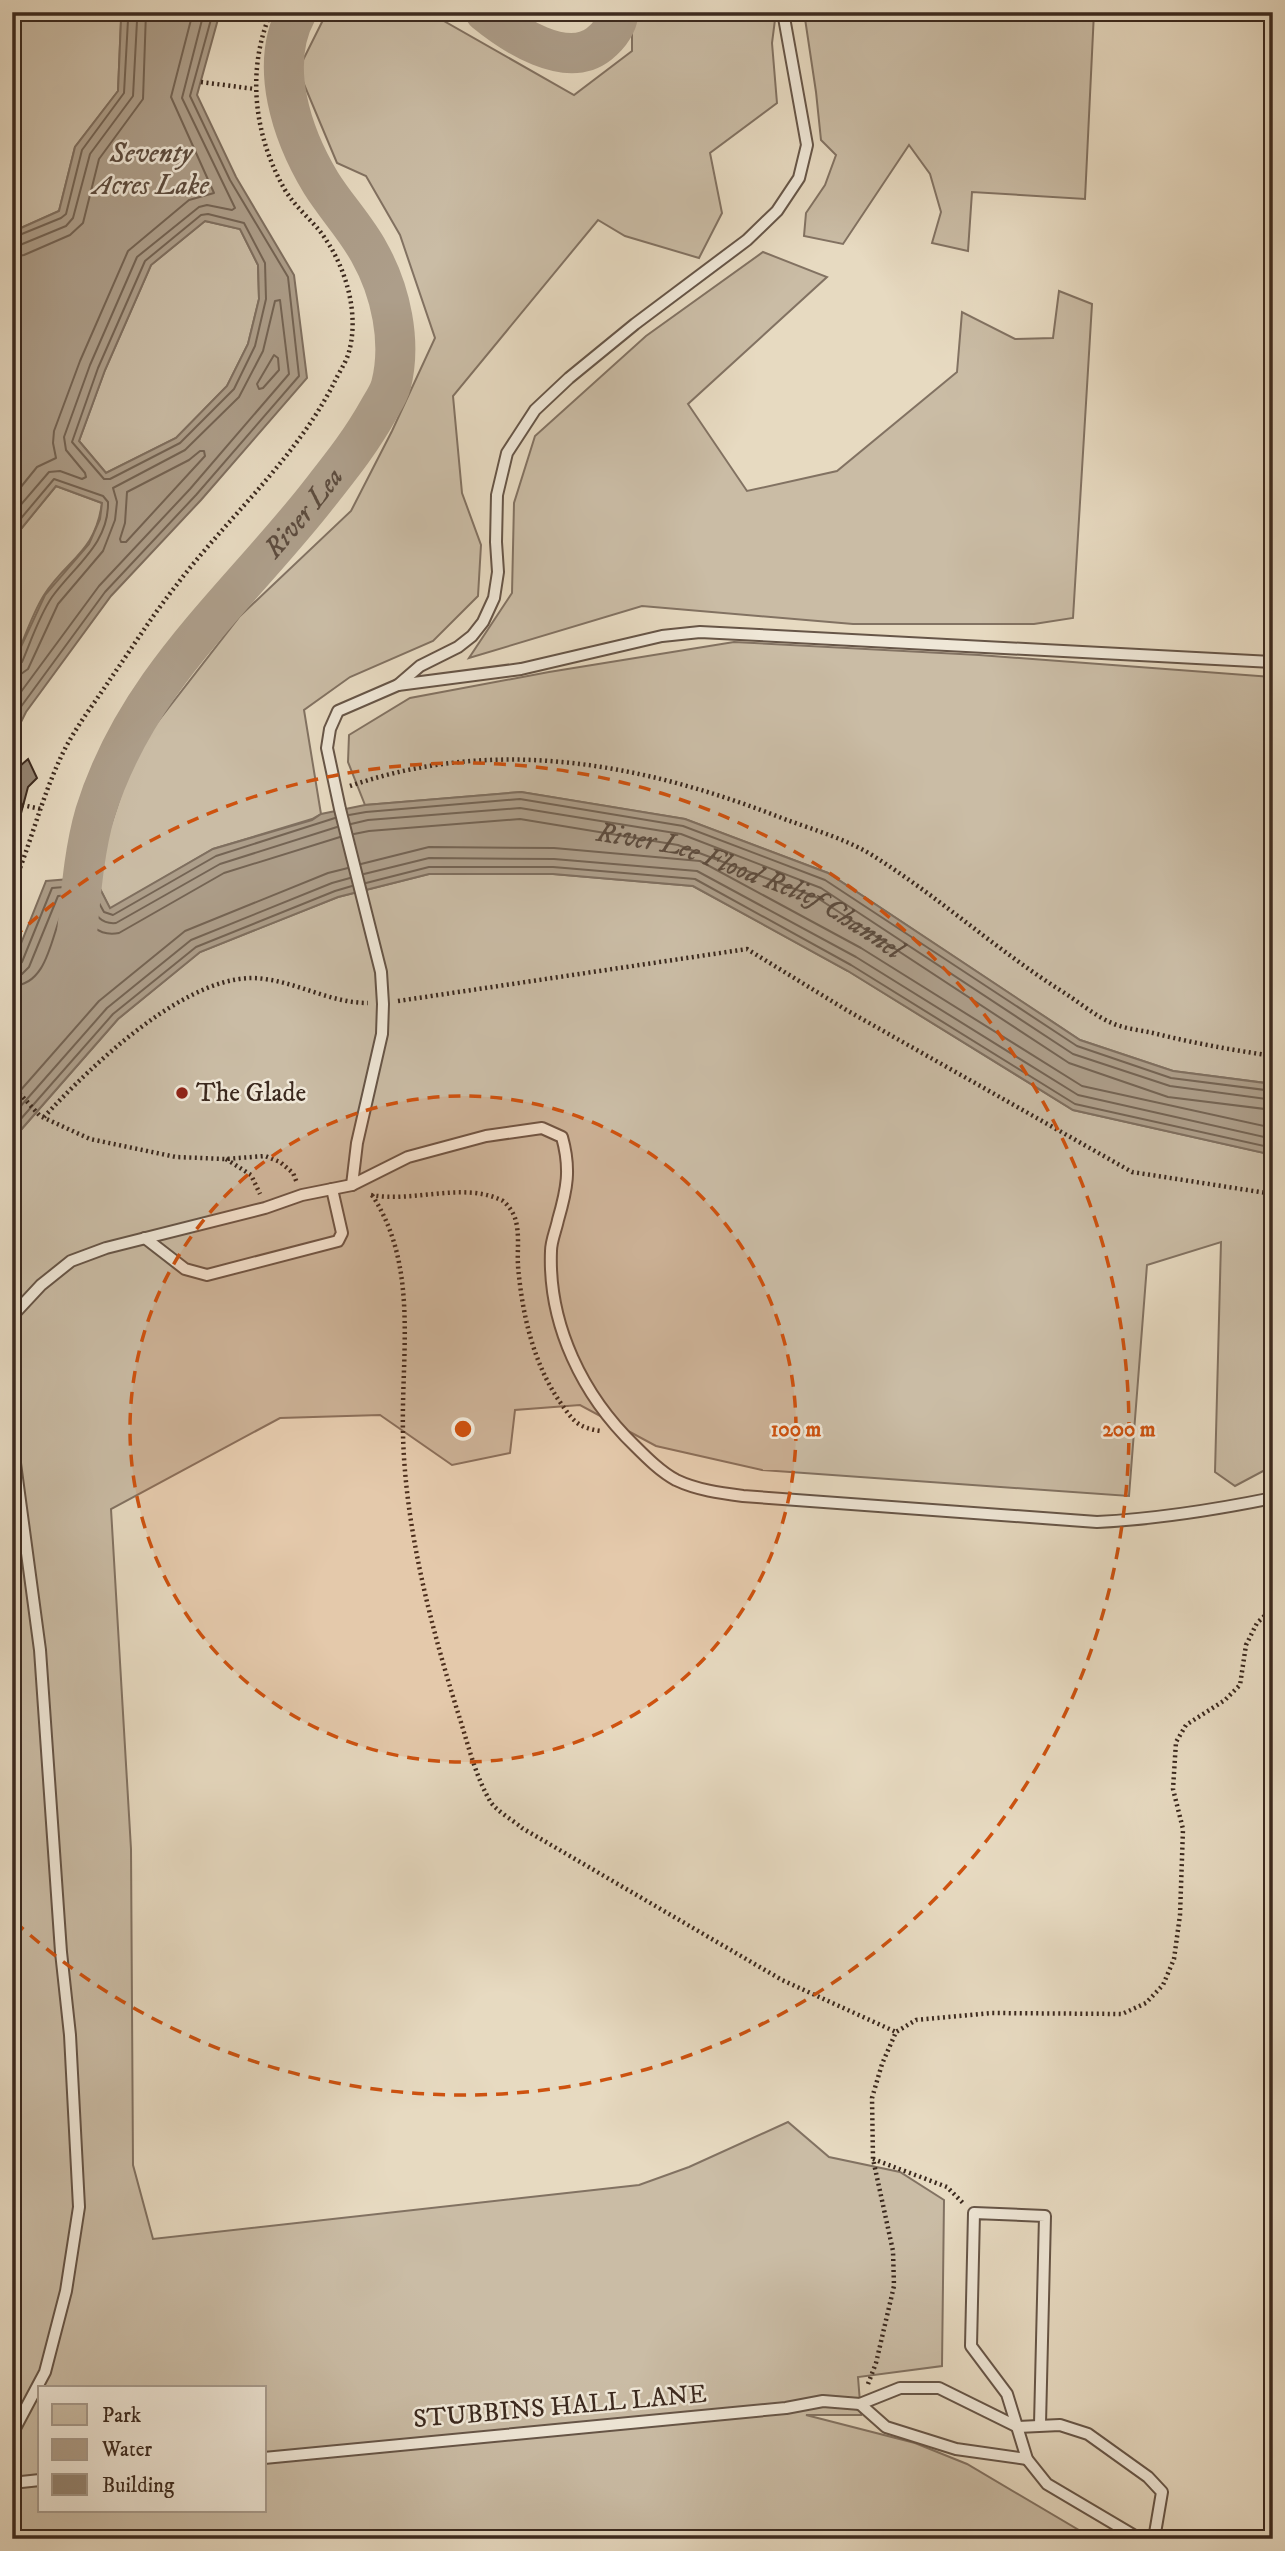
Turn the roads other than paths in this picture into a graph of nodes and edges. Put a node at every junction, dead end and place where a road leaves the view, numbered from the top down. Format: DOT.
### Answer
graph roads {
  1 [pos="783,12"];
  2 [pos="1273,662"];
  3 [pos="398,685"];
  4 [pos="352,1185"];
  5 [pos="332,1189"];
  6 [pos="145,1238"];
  7 [pos="12,1320"];
  8 [pos="12,1441"];
  9 [pos="1273,1497"];
  10 [pos="860,2404"];
  11 [pos="1040,2424"];
  12 [pos="1017,2427"];
  13 [pos="12,2434"];
  14 [pos="266,2458"];
  15 [pos="1027,2459"];
  16 [pos="38,2480"];
  17 [pos="12,2483"];
  18 [pos="1140,2539"];
  19 [pos="1154,2539"];
  1 -- 3 [label="lane"];
  2 -- 3 [label="lane"];
  3 -- 4 [label="lane"];
  4 -- 5 [label="lane"];
  4 -- 9 [label="lane"];
  5 -- 6 [label="lane"];
  5 -- 6 [label="lane"];
  6 -- 7 [label="lane"];
  8 -- 13 [label="lane"];
  10 -- 12 [label="lane"];
  10 -- 14 [label="lane, STUBBINS HALL LANE"];
  10 -- 15 [label="lane"];
  11 -- 12 [label="lane"];
  11 -- 12 [label="lane"];
  11 -- 19 [label="lane"];
  12 -- 15 [label="lane"];
  15 -- 18 [label="lane"];
  16 -- 17 [label="lane"];
}
